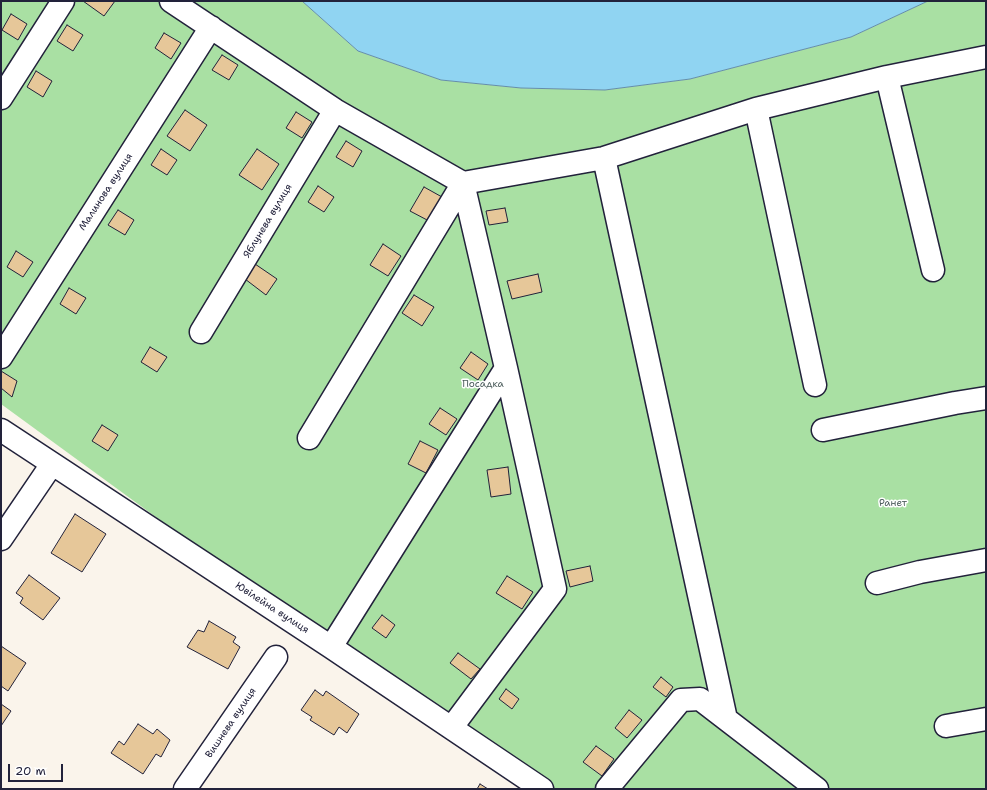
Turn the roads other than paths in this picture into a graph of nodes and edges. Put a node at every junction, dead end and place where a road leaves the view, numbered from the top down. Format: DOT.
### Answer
graph roads {
  1 [pos="63,1"];
  2 [pos="171,1"];
  3 [pos="211,28"];
  4 [pos="986,57"];
  5 [pos="887,77"];
  6 [pos="1,98"];
  7 [pos="756,109"];
  8 [pos="335,110"];
  9 [pos="604,158"];
  10 [pos="463,183"];
  11 [pos="933,270"];
  12 [pos="201,332"];
  13 [pos="1,357"];
  14 [pos="506,368"];
  15 [pos="815,385"];
  16 [pos="986,398"];
  17 [pos="1,430"];
  18 [pos="823,430"];
  19 [pos="309,438"];
  20 [pos="52,464"];
  21 [pos="1,539"];
  22 [pos="986,560"];
  23 [pos="877,583"];
  24 [pos="332,647"];
  25 [pos="276,657"];
  26 [pos="726,718"];
  27 [pos="986,719"];
  28 [pos="946,726"];
  29 [pos="452,727"];
  30 [pos="185,789"];
  31 [pos="542,789"];
  32 [pos="607,789"];
  33 [pos="817,789"];
  1 -- 6 [label="street"];
  2 -- 3 [label="street"];
  3 -- 8 [label="street"];
  3 -- 13 [label="street, Малинова вулиця"];
  4 -- 5 [label="street"];
  5 -- 7 [label="street"];
  5 -- 11 [label="street"];
  7 -- 9 [label="street"];
  7 -- 15 [label="street"];
  8 -- 10 [label="street"];
  8 -- 12 [label="street, Яблунева вулиця"];
  9 -- 10 [label="street"];
  9 -- 26 [label="street"];
  10 -- 14 [label="street"];
  10 -- 19 [label="street"];
  14 -- 24 [label="street"];
  14 -- 29 [label="street"];
  16 -- 18 [label="street"];
  17 -- 20 [label="street, Ювілейна вулиця"];
  20 -- 21 [label="street"];
  20 -- 24 [label="street, Ювілейна вулиця"];
  22 -- 23 [label="street"];
  24 -- 29 [label="street, Ювілейна вулиця"];
  25 -- 30 [label="street, Вишнева вулиця"];
  26 -- 32 [label="street"];
  26 -- 33 [label="street"];
  27 -- 28 [label="street"];
  29 -- 31 [label="street, Ювілейна вулиця"];
}
